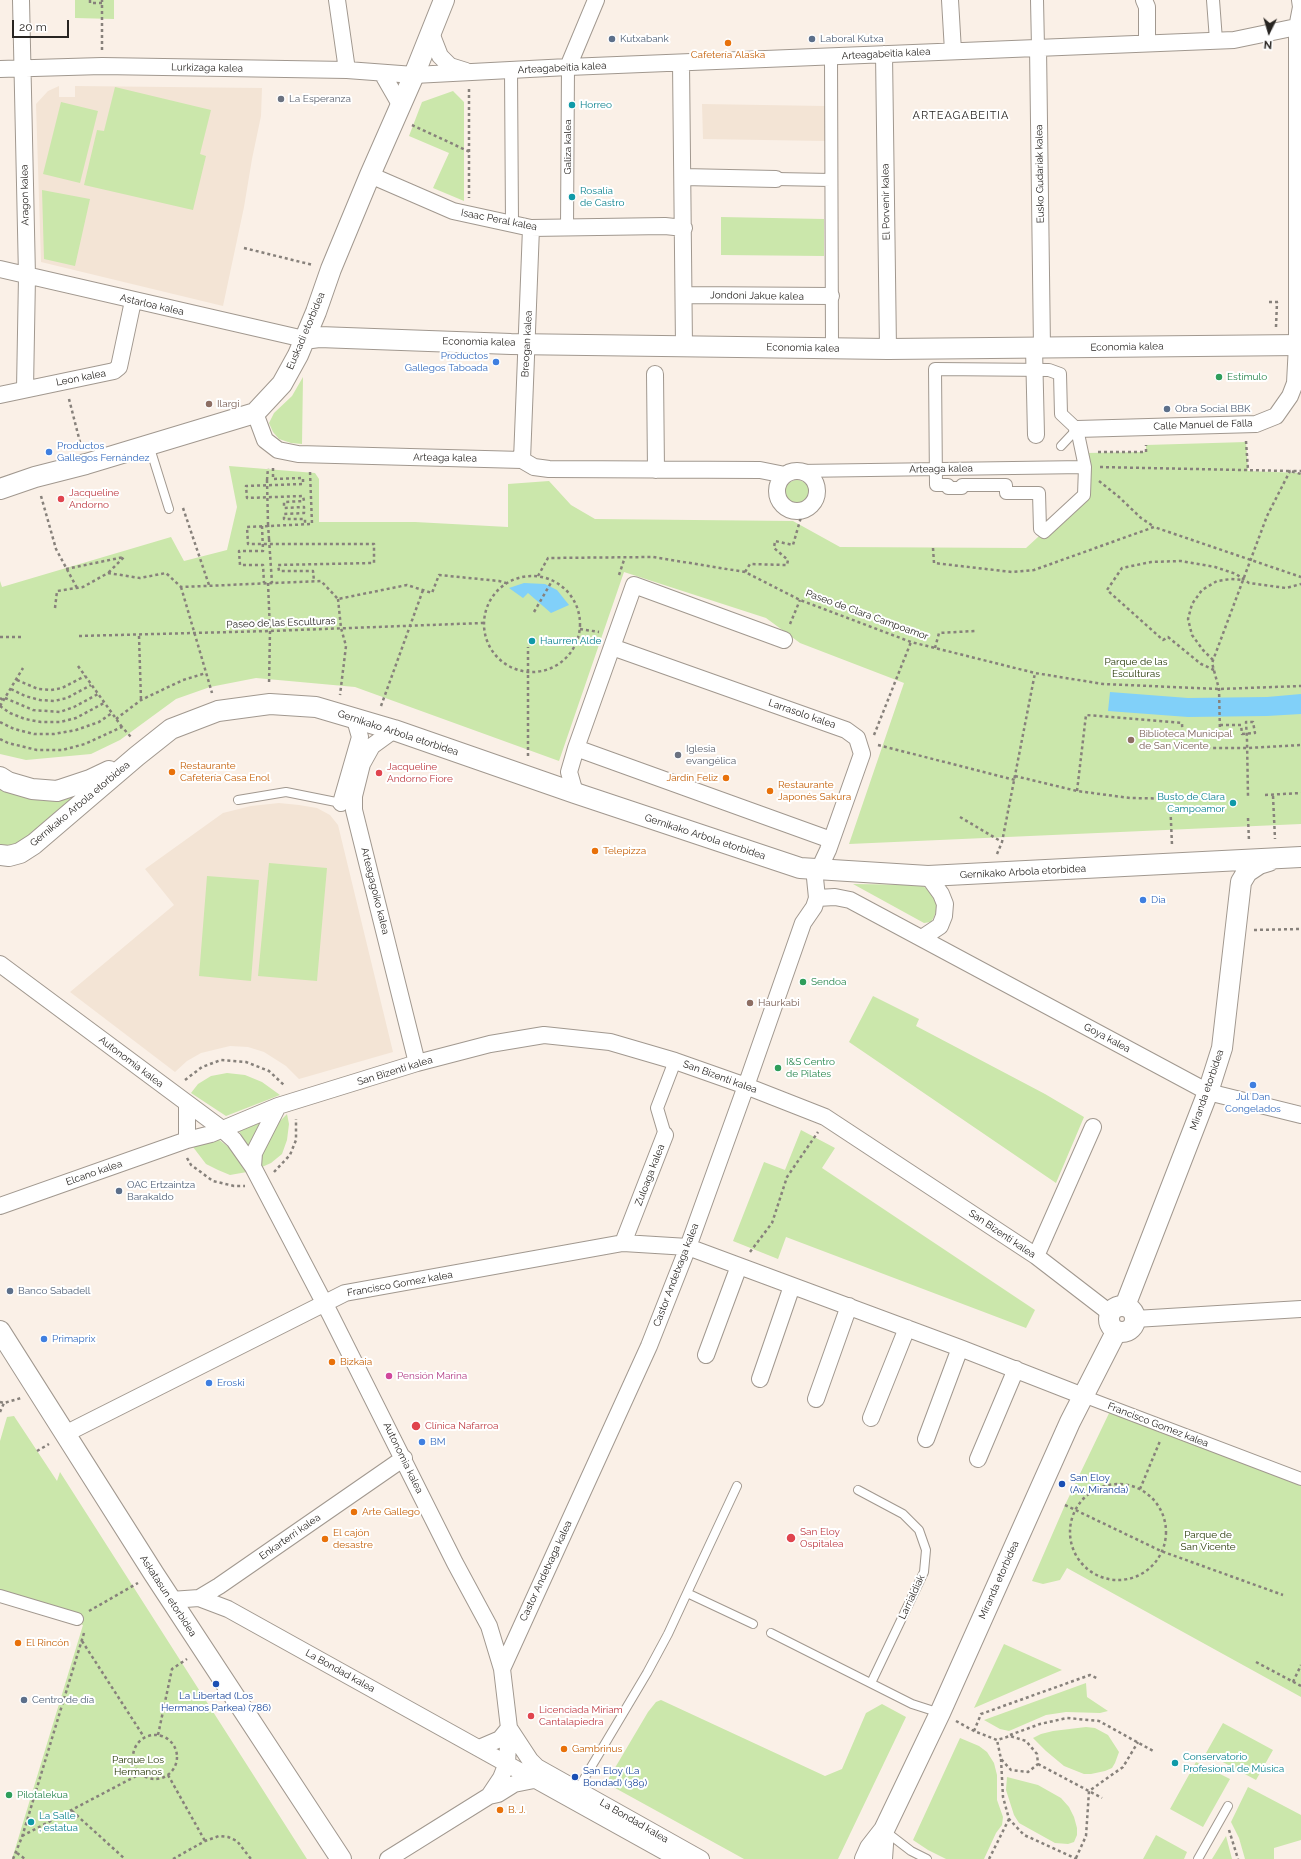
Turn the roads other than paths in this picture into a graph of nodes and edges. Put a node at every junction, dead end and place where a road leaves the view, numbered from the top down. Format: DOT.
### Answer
graph roads {
  1 [pos="21,0"];
  2 [pos="337,0"];
  3 [pos="444,0"];
  4 [pos="596,0"];
  5 [pos="950,0"];
  6 [pos="1037,0"];
  7 [pos="1144,0"];
  8 [pos="1214,0"];
  9 [pos="1300,0"];
  10 [pos="1299,27"];
  11 [pos="431,33"];
  12 [pos="1216,40"];
  13 [pos="1147,42"];
  14 [pos="1038,47"];
  15 [pos="953,51"];
  16 [pos="884,54"];
  17 [pos="831,57"];
  18 [pos="682,63"];
  19 [pos="22,67"];
  20 [pos="568,67"];
  21 [pos="0,69"];
  22 [pos="347,70"];
  23 [pos="511,70"];
  24 [pos="382,73"];
  25 [pos="414,75"];
  26 [pos="469,78"];
  27 [pos="401,106"];
  28 [pos="370,175"];
  29 [pos="684,177"];
  30 [pos="776,179"];
  31 [pos="831,180"];
  32 [pos="512,224"];
  33 [pos="531,228"];
  34 [pos="567,228"];
  35 [pos="684,228"];
  36 [pos="0,269"];
  37 [pos="27,276"];
  38 [pos="684,295"];
  39 [pos="831,296"];
  40 [pos="133,301"];
  41 [pos="304,339"];
  42 [pos="527,343"];
  43 [pos="1299,345"];
  44 [pos="684,346"];
  45 [pos="832,348"];
  46 [pos="1038,348"];
  47 [pos="888,349"];
  48 [pos="1035,370"];
  49 [pos="655,374"];
  50 [pos="25,389"];
  51 [pos="0,395"];
  52 [pos="255,413"];
  53 [pos="1077,429"];
  54 [pos="1036,435"];
  55 [pos="149,446"];
  56 [pos="1061,446"];
  57 [pos="522,460"];
  58 [pos="1085,467"];
  59 [pos="936,469"];
  60 [pos="656,470"];
  61 [pos="791,473"];
  62 [pos="0,489"];
  63 [pos="169,509"];
  64 [pos="784,640"];
  65 [pos="612,647"];
  66 [pos="344,705"];
  67 [pos="394,730"];
  68 [pos="576,748"];
  69 [pos="141,753"];
  70 [pos="0,777"];
  71 [pos="575,793"];
  72 [pos="238,800"];
  73 [pos="341,803"];
  74 [pos="831,840"];
  75 [pos="0,855"];
  76 [pos="1301,857"];
  77 [pos="1276,858"];
  78 [pos="819,871"];
  79 [pos="928,876"];
  80 [pos="817,898"];
  81 [pos="922,938"];
  82 [pos="0,964"];
  83 [pos="675,1061"];
  84 [pos="416,1064"];
  85 [pos="746,1086"];
  86 [pos="1208,1092"];
  87 [pos="187,1104"];
  88 [pos="278,1106"];
  89 [pos="1301,1115"];
  90 [pos="1093,1127"];
  91 [pos="222,1129"];
  92 [pos="665,1135"];
  93 [pos="187,1140"];
  94 [pos="253,1167"];
  95 [pos="0,1206"];
  96 [pos="623,1243"];
  97 [pos="688,1247"];
  98 [pos="1036,1256"];
  99 [pos="738,1266"];
  100 [pos="792,1286"];
  101 [pos="324,1303"];
  102 [pos="849,1306"];
  103 [pos="1301,1310"];
  104 [pos="1122,1318"];
  105 [pos="907,1328"];
  106 [pos="0,1331"];
  107 [pos="960,1348"];
  108 [pos="706,1355"];
  109 [pos="1016,1369"];
  110 [pos="760,1379"];
  111 [pos="1083,1396"];
  112 [pos="816,1399"];
  113 [pos="871,1418"];
  114 [pos="65,1434"];
  115 [pos="926,1438"];
  116 [pos="404,1458"];
  117 [pos="978,1459"];
  118 [pos="1301,1479"];
  119 [pos="737,1486"];
  120 [pos="858,1490"];
  121 [pos="687,1593"];
  122 [pos="0,1596"];
  123 [pos="199,1598"];
  124 [pos="170,1600"];
  125 [pos="76,1619"];
  126 [pos="753,1624"];
  127 [pos="771,1633"];
  128 [pos="502,1669"];
  129 [pos="871,1683"];
  130 [pos="940,1713"];
  131 [pos="508,1728"];
  132 [pos="480,1748"];
  133 [pos="507,1763"];
  134 [pos="534,1780"];
  135 [pos="578,1789"];
  136 [pos="489,1796"];
  137 [pos="1228,1806"];
  138 [pos="884,1830"];
  139 [pos="341,1859"];
  140 [pos="388,1859"];
  141 [pos="678,1859"];
  142 [pos="701,1859"];
  143 [pos="865,1859"];
  144 [pos="882,1859"];
  145 [pos="927,1859"];
  146 [pos="1198,1859"];
  1 -- 19 [label="street, Aragon kalea"];
  2 -- 22 [label="street"];
  3 -- 11 [label="street, Euskadi etorbidea"];
  4 -- 20 [label="street"];
  5 -- 15 [label="street"];
  6 -- 14 [label="street, Eusko Gudariak kalea"];
  7 -- 13 [label="street"];
  8 -- 12 [label="street"];
  9 -- 10 [label="street, Calle Manuel de Falla"];
  10 -- 12 [label="street, Arteagabeitia kalea"];
  10 -- 43 [label="street, Calle Manuel de Falla"];
  11 -- 25 [label="street, Euskadi etorbidea"];
  11 -- 26 [label="street, Arteagabeitia kalea"];
  12 -- 13 [label="street, Arteagabeitia kalea"];
  13 -- 14 [label="street, Arteagabeitia kalea"];
  14 -- 15 [label="street, Arteagabeitia kalea"];
  14 -- 46 [label="street, Eusko Gudariak kalea"];
  15 -- 16 [label="street, Arteagabeitia kalea"];
  16 -- 17 [label="street, Arteagabeitia kalea"];
  16 -- 47 [label="street, El Porvenir kalea"];
  17 -- 18 [label="street, Arteagabeitia kalea"];
  17 -- 31 [label="street"];
  18 -- 20 [label="street, Arteagabeitia kalea"];
  18 -- 29 [label="street"];
  19 -- 21 [label="street, Lurkizaga kalea"];
  19 -- 22 [label="street, Lurkizaga kalea"];
  19 -- 37 [label="street, Aragon kalea"];
  20 -- 23 [label="street, Arteagabeitia kalea"];
  20 -- 34 [label="street, Galiza kalea"];
  22 -- 24 [label="street, Lurkizaga kalea"];
  23 -- 26 [label="street, Arteagabeitia kalea"];
  23 -- 32 [label="street"];
  24 -- 25 [label="street, Lurkizaga kalea"];
  24 -- 27 [label="street"];
  25 -- 26 [label="street, Arteagabeitia kalea"];
  25 -- 27 [label="street, Euskadi etorbidea"];
  27 -- 28 [label="street, Euskadi etorbidea"];
  28 -- 32 [label="street, Isaac Peral kalea"];
  28 -- 41 [label="street, Euskadi etorbidea"];
  29 -- 30 [label="street"];
  29 -- 35 [label="street"];
  30 -- 31 [label="street"];
  31 -- 39 [label="street"];
  32 -- 33 [label="street, Isaac Peral kalea"];
  33 -- 34 [label="street, Isaac Peral kalea"];
  33 -- 42 [label="street, Breogan kalea"];
  34 -- 35 [label="street, Isaac Peral kalea"];
  35 -- 38 [label="street"];
  36 -- 37 [label="street, Astarloa kalea"];
  37 -- 40 [label="street, Astarloa kalea"];
  37 -- 50 [label="street, Aragon kalea"];
  38 -- 39 [label="street, Jondoni Jakue kalea"];
  38 -- 44 [label="street"];
  39 -- 45 [label="street"];
  40 -- 41 [label="street, Astarloa kalea"];
  40 -- 50 [label="street, Leon kalea"];
  41 -- 42 [label="street, Economia kalea"];
  41 -- 52 [label="street, Euskadi etorbidea"];
  42 -- 44 [label="street, Economia kalea"];
  42 -- 57 [label="street, Breogan kalea"];
  43 -- 46 [label="street, Economia kalea"];
  43 -- 53 [label="street, Calle Manuel de Falla"];
  44 -- 45 [label="street, Economia kalea"];
  45 -- 47 [label="street, Economia kalea"];
  46 -- 47 [label="street, Economia kalea"];
  46 -- 48 [label="street, Eusko Gudariak kalea"];
  48 -- 53 [label="street"];
  48 -- 54 [label="street, Eusko Gudariak kalea"];
  48 -- 59 [label="street"];
  49 -- 60 [label="street"];
  50 -- 51 [label="street, Leon kalea"];
  52 -- 55 [label="street, Euskadi etorbidea"];
  52 -- 57 [label="street, Arteaga kalea"];
  53 -- 56 [label="lane"];
  53 -- 58 [label="street"];
  55 -- 62 [label="street, Euskadi etorbidea"];
  55 -- 63 [label="lane"];
  57 -- 60 [label="street, Arteaga kalea"];
  58 -- 59 [label="street, Arteaga kalea"];
  58 -- 59 [label="street"];
  59 -- 61 [label="street, Arteaga kalea"];
  60 -- 61 [label="street, Arteaga kalea"];
  61 -- 61 [label="street"];
  64 -- 65 [label="street"];
  65 -- 68 [label="street"];
  65 -- 74 [label="street, Larrasolo kalea"];
  66 -- 67 [label="street, Gernikako Arbola etorbidea"];
  66 -- 69 [label="street, Gernikako Arbola etorbidea"];
  66 -- 73 [label="street"];
  67 -- 71 [label="street, Gernikako Arbola etorbidea"];
  67 -- 84 [label="street, Arteagagoiko kalea"];
  68 -- 71 [label="street"];
  68 -- 74 [label="street"];
  69 -- 70 [label="street, Gernikako Arbola etorbidea"];
  69 -- 75 [label="street, Gernikako Arbola etorbidea"];
  71 -- 78 [label="street, Gernikako Arbola etorbidea"];
  72 -- 73 [label="lane"];
  74 -- 78 [label="street"];
  76 -- 77 [label="street, Gernikako Arbola etorbidea"];
  77 -- 79 [label="street, Gernikako Arbola etorbidea"];
  77 -- 86 [label="street, Miranda etorbidea"];
  78 -- 79 [label="street, Gernikako Arbola etorbidea"];
  78 -- 80 [label="street"];
  79 -- 81 [label="street"];
  80 -- 81 [label="street, Goya kalea"];
  80 -- 85 [label="street, Castor Andetxaga kalea"];
  81 -- 86 [label="street, Goya kalea"];
  82 -- 87 [label="street, Autonomia kalea"];
  83 -- 84 [label="street, San Bizenti kalea"];
  83 -- 85 [label="street, San Bizenti kalea"];
  83 -- 92 [label="street, Zuloaga kalea"];
  84 -- 88 [label="street, San Bizenti kalea"];
  85 -- 97 [label="street, Castor Andetxaga kalea"];
  85 -- 98 [label="street, San Bizenti kalea"];
  86 -- 89 [label="street, Goya kalea"];
  86 -- 104 [label="street, Miranda etorbidea"];
  87 -- 91 [label="street, Autonomia kalea"];
  87 -- 93 [label="street"];
  88 -- 91 [label="street, Elcano kalea"];
  88 -- 94 [label="street"];
  90 -- 98 [label="street"];
  91 -- 93 [label="street, Elcano kalea"];
  91 -- 94 [label="street, Autonomia kalea"];
  92 -- 96 [label="street, Zuloaga kalea"];
  93 -- 95 [label="street, Elcano kalea"];
  94 -- 101 [label="street, Autonomia kalea"];
  96 -- 97 [label="street, Francisco Gomez kalea"];
  96 -- 101 [label="street, Francisco Gomez kalea"];
  97 -- 99 [label="street, Francisco Gomez kalea"];
  97 -- 128 [label="street, Castor Andetxaga kalea"];
  98 -- 104 [label="street, San Bizenti kalea"];
  99 -- 100 [label="street, Francisco Gomez kalea"];
  99 -- 108 [label="street"];
  100 -- 102 [label="street, Francisco Gomez kalea"];
  100 -- 110 [label="street"];
  101 -- 114 [label="street, Francisco Gomez kalea"];
  101 -- 116 [label="street, Autonomia kalea"];
  102 -- 105 [label="street, Francisco Gomez kalea"];
  102 -- 112 [label="street"];
  103 -- 104 [label="street"];
  104 -- 111 [label="street, Miranda etorbidea"];
  105 -- 107 [label="street, Francisco Gomez kalea"];
  105 -- 113 [label="street"];
  106 -- 114 [label="street, Askatasun etorbidea"];
  107 -- 109 [label="street, Francisco Gomez kalea"];
  107 -- 115 [label="street"];
  109 -- 111 [label="street, Francisco Gomez kalea"];
  109 -- 117 [label="street"];
  111 -- 118 [label="street, Francisco Gomez kalea"];
  111 -- 130 [label="street, Miranda etorbidea"];
  114 -- 124 [label="street, Askatasun etorbidea"];
  116 -- 123 [label="street, Enkarterri kalea"];
  116 -- 128 [label="street, Autonomia kalea"];
  119 -- 121 [label="lane"];
  120 -- 129 [label="lane, Larrialdiak"];
  121 -- 126 [label="lane"];
  121 -- 135 [label="lane"];
  122 -- 125 [label="street"];
  123 -- 124 [label="street, Enkarterri kalea"];
  123 -- 132 [label="street, La Bondad kalea"];
  124 -- 139 [label="street, Askatasun etorbidea"];
  127 -- 129 [label="lane"];
  128 -- 131 [label="street, Autonomia kalea"];
  129 -- 130 [label="lane"];
  130 -- 138 [label="street, Miranda etorbidea"];
  131 -- 132 [label="street"];
  131 -- 133 [label="street, Autonomia kalea"];
  131 -- 135 [label="street, La Bondad kalea"];
  132 -- 133 [label="street, La Bondad kalea"];
  133 -- 134 [label="street, La Bondad kalea"];
  133 -- 136 [label="street"];
  134 -- 136 [label="street"];
  134 -- 141 [label="street, La Bondad kalea"];
  135 -- 142 [label="street, La Bondad kalea"];
  136 -- 140 [label="street"];
  137 -- 146 [label="lane"];
  138 -- 143 [label="street, Miranda etorbidea"];
  138 -- 144 [label="street, Miranda etorbidea"];
  138 -- 145 [label="lane"];
}
